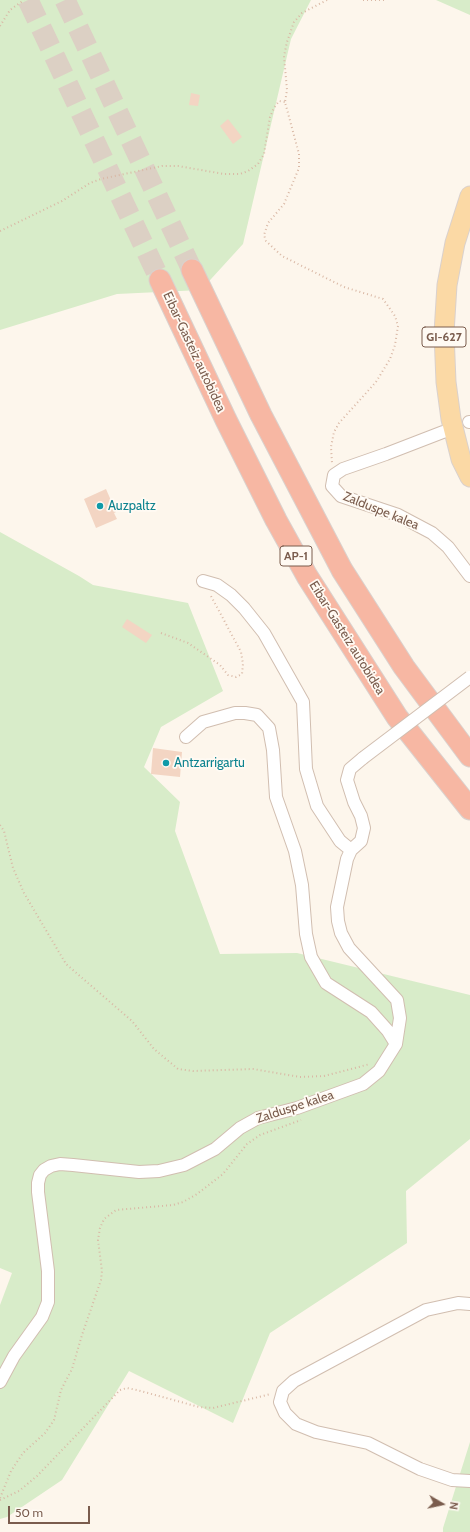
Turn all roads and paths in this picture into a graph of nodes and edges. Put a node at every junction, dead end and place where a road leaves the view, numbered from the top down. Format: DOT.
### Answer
graph roads {
  1 [pos="24,0"];
  2 [pos="327,0"];
  3 [pos="364,0"];
  4 [pos="385,0"];
  5 [pos="0,26"];
  6 [pos="284,102"];
  7 [pos="470,196"];
  8 [pos="0,231"];
  9 [pos="192,270"];
  10 [pos="160,280"];
  11 [pos="443,432"];
  12 [pos="335,474"];
  13 [pos="470,477"];
  14 [pos="470,576"];
  15 [pos="203,581"];
  16 [pos="161,633"];
  17 [pos="470,677"];
  18 [pos="186,737"];
  19 [pos="470,756"];
  20 [pos="470,810"];
  21 [pos="0,825"];
  22 [pos="351,850"];
  23 [pos="396,1044"];
  24 [pos="385,1061"];
  25 [pos="303,1119"];
  26 [pos="470,1304"];
  27 [pos="0,1382"];
  28 [pos="283,1391"];
  29 [pos="470,1482"];
  30 [pos="0,1499"];
  1 -- 5 [label="path"];
  2 -- 6 [label="path"];
  3 -- 4 [label="path"];
  6 -- 8 [label="path"];
  6 -- 12 [label="path"];
  7 -- 13 [label="main road, GI-627"];
  9 -- 19 [label="highway, AP-1"];
  10 -- 20 [label="highway, Eibar-Gasteiz autobidea / AP-1"];
  11 -- 12 [label="street, Zalduspe kalea"];
  12 -- 14 [label="street, Zalduspe kalea"];
  15 -- 16 [label="path"];
  15 -- 22 [label="street"];
  17 -- 22 [label="street, Zalduspe kalea, bridge"];
  18 -- 23 [label="street"];
  21 -- 24 [label="path"];
  22 -- 23 [label="street, Zalduspe kalea"];
  23 -- 24 [label="street, Zalduspe kalea"];
  24 -- 27 [label="street, Zalduspe kalea"];
  25 -- 30 [label="path"];
  26 -- 28 [label="street"];
  28 -- 29 [label="street"];
  28 -- 30 [label="path"];
}
